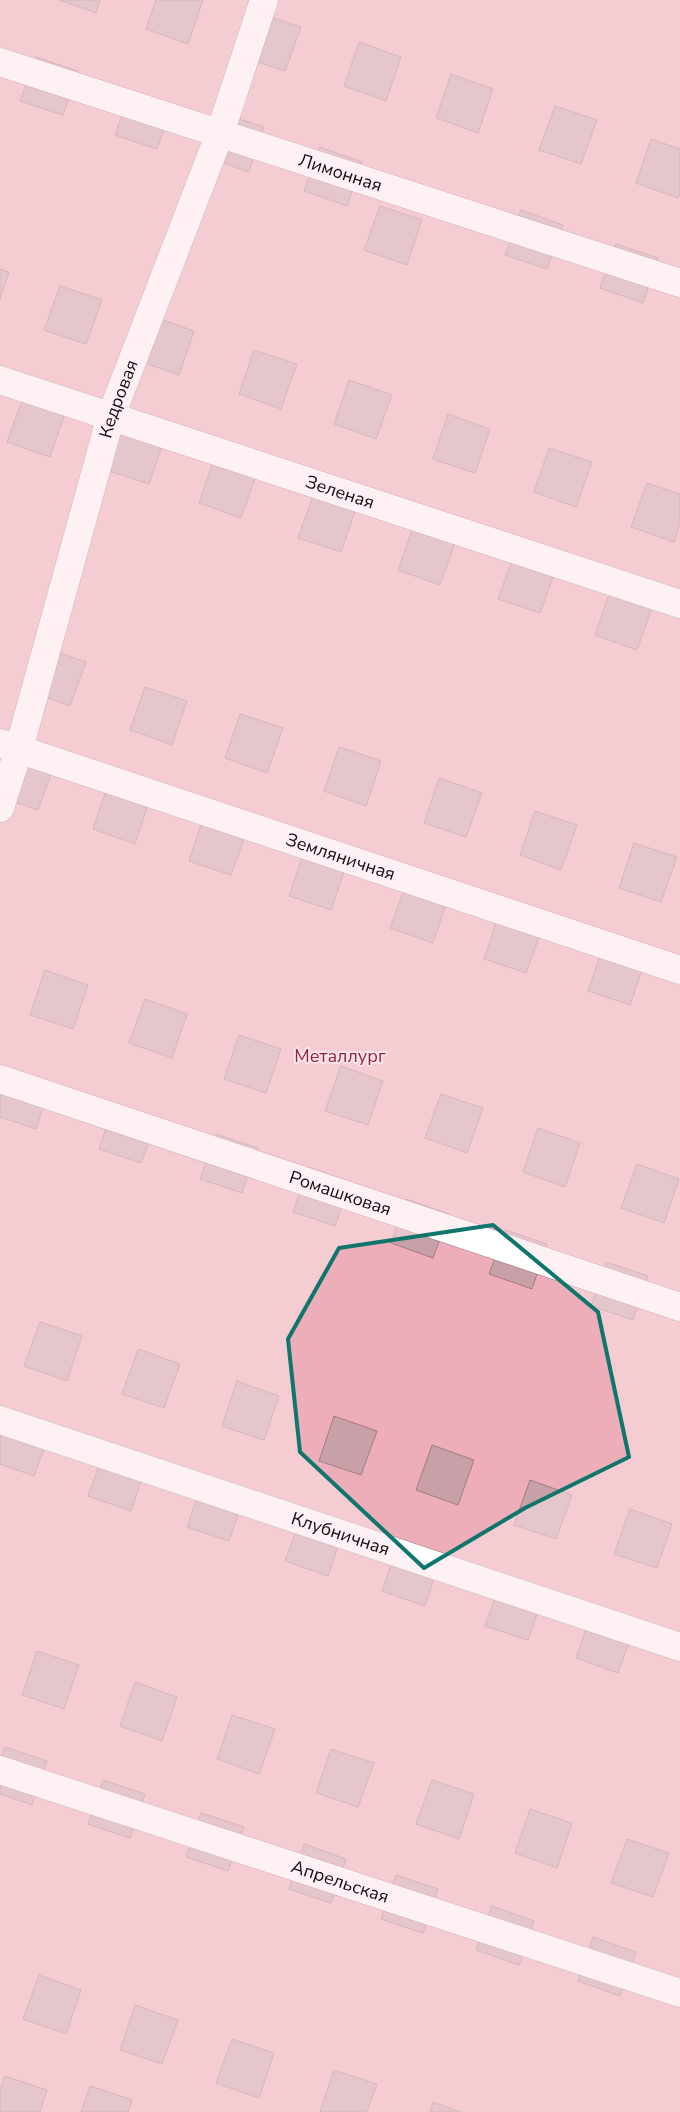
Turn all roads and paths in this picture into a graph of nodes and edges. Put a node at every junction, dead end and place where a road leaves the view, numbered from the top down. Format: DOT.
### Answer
graph roads {
  1 [pos="264,0"];
  2 [pos="0,62"];
  3 [pos="220,134"];
  4 [pos="680,283"];
  5 [pos="0,380"];
  6 [pos="111,416"];
  7 [pos="680,604"];
  8 [pos="10,746"];
  9 [pos="0,808"];
  10 [pos="680,970"];
  11 [pos="0,1079"];
  12 [pos="680,1306"];
  13 [pos="0,1420"];
  14 [pos="680,1647"];
  15 [pos="0,1770"];
  16 [pos="680,1993"];
  1 -- 3 [label="street, Кедровая"];
  2 -- 3 [label="street, Лимонная"];
  3 -- 4 [label="street, Лимонная"];
  3 -- 6 [label="street, Кедровая"];
  5 -- 6 [label="street, Зеленая"];
  6 -- 7 [label="street, Зеленая"];
  6 -- 8 [label="street, Кедровая"];
  8 -- 9 [label="street, Кедровая"];
  8 -- 10 [label="street, Земляничная"];
  11 -- 12 [label="street, Ромашковая"];
  13 -- 14 [label="street, Клубничная"];
  15 -- 16 [label="street, Апрельская"];
}
